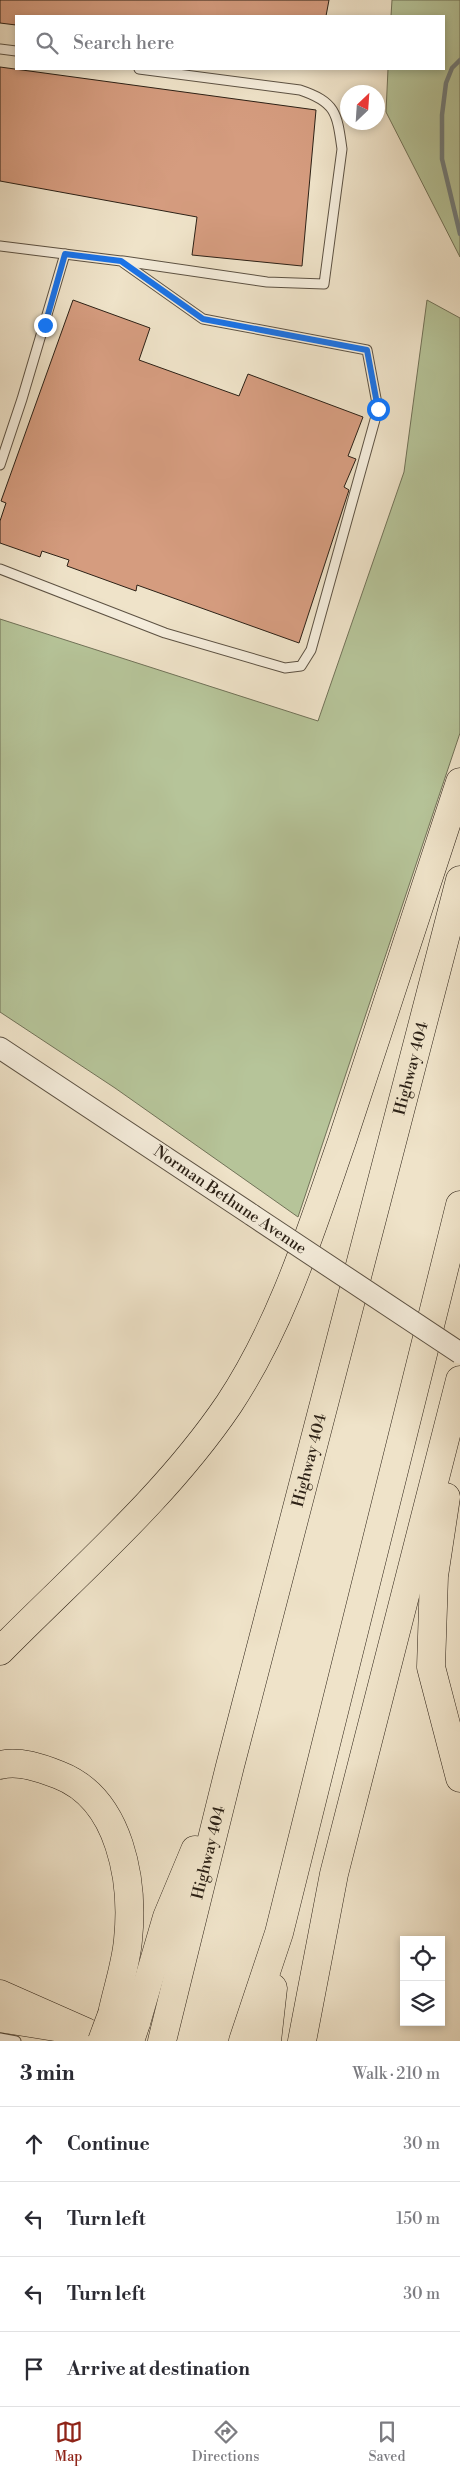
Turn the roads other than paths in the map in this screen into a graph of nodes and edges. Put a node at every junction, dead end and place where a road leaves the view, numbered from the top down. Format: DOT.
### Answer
graph roads {
  1 [pos="0,49"];
  2 [pos="15,52"];
  3 [pos="147,70"];
  4 [pos="0,246"];
  5 [pos="65,254"];
  6 [pos="121,261"];
  7 [pos="0,465"];
  8 [pos="0,569"];
  9 [pos="460,782"];
  10 [pos="460,880"];
  11 [pos="0,1048"];
  12 [pos="460,1205"];
  13 [pos="460,1353"];
  14 [pos="460,1380"];
  15 [pos="460,1414"];
  16 [pos="0,1651"];
  17 [pos="0,1765"];
  18 [pos="460,1778"];
  19 [pos="0,1994"];
  20 [pos="0,2018"];
  21 [pos="141,2031"];
  22 [pos="94,2036"];
  23 [pos="0,2038"];
  24 [pos="251,2040"];
  25 [pos="16,2041"];
  26 [pos="302,2041"];
  1 -- 2 [label="lane"];
  3 -- 6 [label="lane"];
  4 -- 5 [label="lane"];
  5 -- 6 [label="lane"];
  5 -- 7 [label="lane"];
  6 -- 8 [label="lane"];
  9 -- 16 [label="main road"];
  10 -- 21 [label="main road, Highway 404"];
  11 -- 13 [label="street, Norman Bethune Avenue, bridge"];
  12 -- 24 [label="main road"];
  14 -- 26 [label="main road"];
  15 -- 18 [label="main road"];
  17 -- 21 [label="main road"];
  19 -- 22 [label="main road"];
  20 -- 22 [label="main road"];
  21 -- 22 [label="main road, bridge"];
  21 -- 22 [label="main road"];
  23 -- 25 [label="lane"];
}
